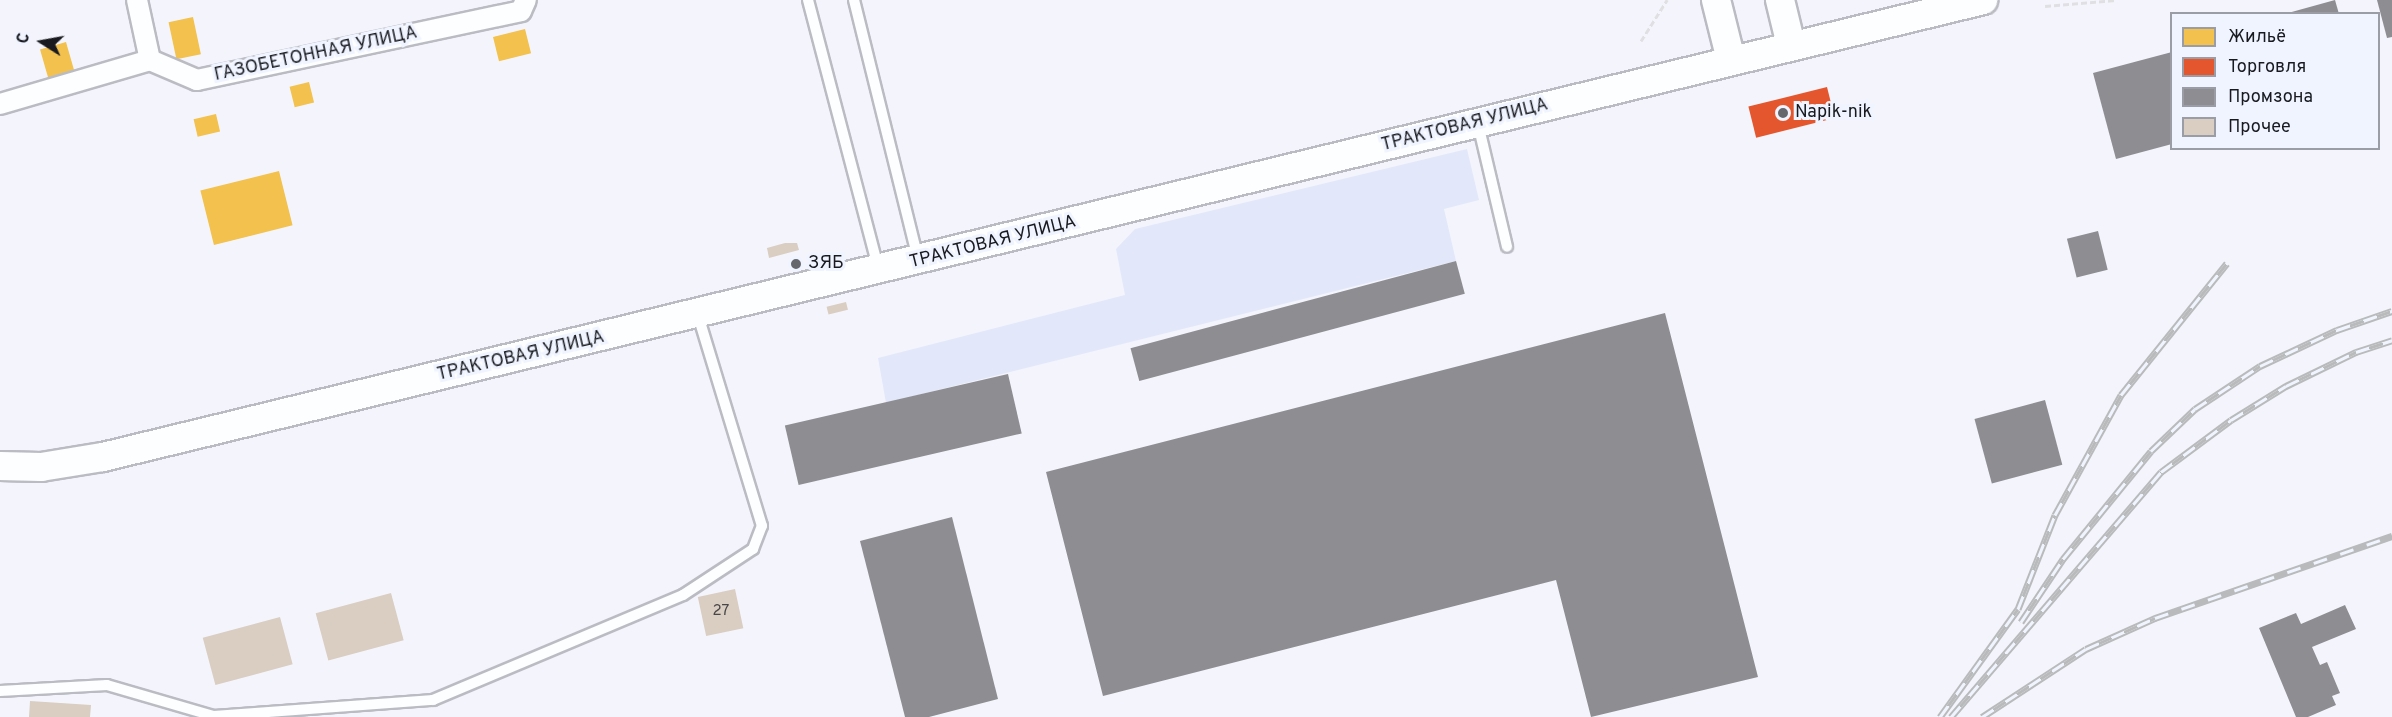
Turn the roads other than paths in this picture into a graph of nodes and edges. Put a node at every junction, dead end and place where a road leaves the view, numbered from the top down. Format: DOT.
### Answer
graph roads {
  1 [pos="137,0"];
  2 [pos="526,0"];
  3 [pos="808,0"];
  4 [pos="854,0"];
  5 [pos="1716,0"];
  6 [pos="1780,0"];
  7 [pos="1983,0"];
  8 [pos="1791,45"];
  9 [pos="150,60"];
  10 [pos="1731,60"];
  11 [pos="0,104"];
  12 [pos="1478,123"];
  13 [pos="1507,247"];
  14 [pos="919,261"];
  15 [pos="878,270"];
  16 [pos="698,315"];
  17 [pos="0,466"];
  18 [pos="0,691"];
  1 -- 9 [label="street"];
  2 -- 9 [label="street, ГАЗОБЕТОННАЯ УЛИЦА"];
  3 -- 15 [label="lane"];
  4 -- 14 [label="lane"];
  5 -- 10 [label="main road"];
  6 -- 8 [label="main road"];
  7 -- 8 [label="main road, ТРАКТОВАЯ УЛИЦА"];
  8 -- 10 [label="main road, ТРАКТОВАЯ УЛИЦА"];
  9 -- 11 [label="street"];
  10 -- 12 [label="main road, ТРАКТОВАЯ УЛИЦА"];
  12 -- 13 [label="lane"];
  12 -- 14 [label="main road, ТРАКТОВАЯ УЛИЦА"];
  14 -- 15 [label="main road, ТРАКТОВАЯ УЛИЦА"];
  15 -- 16 [label="main road, ТРАКТОВАЯ УЛИЦА"];
  16 -- 17 [label="main road, ТРАКТОВАЯ УЛИЦА"];
  16 -- 18 [label="lane"];
}
